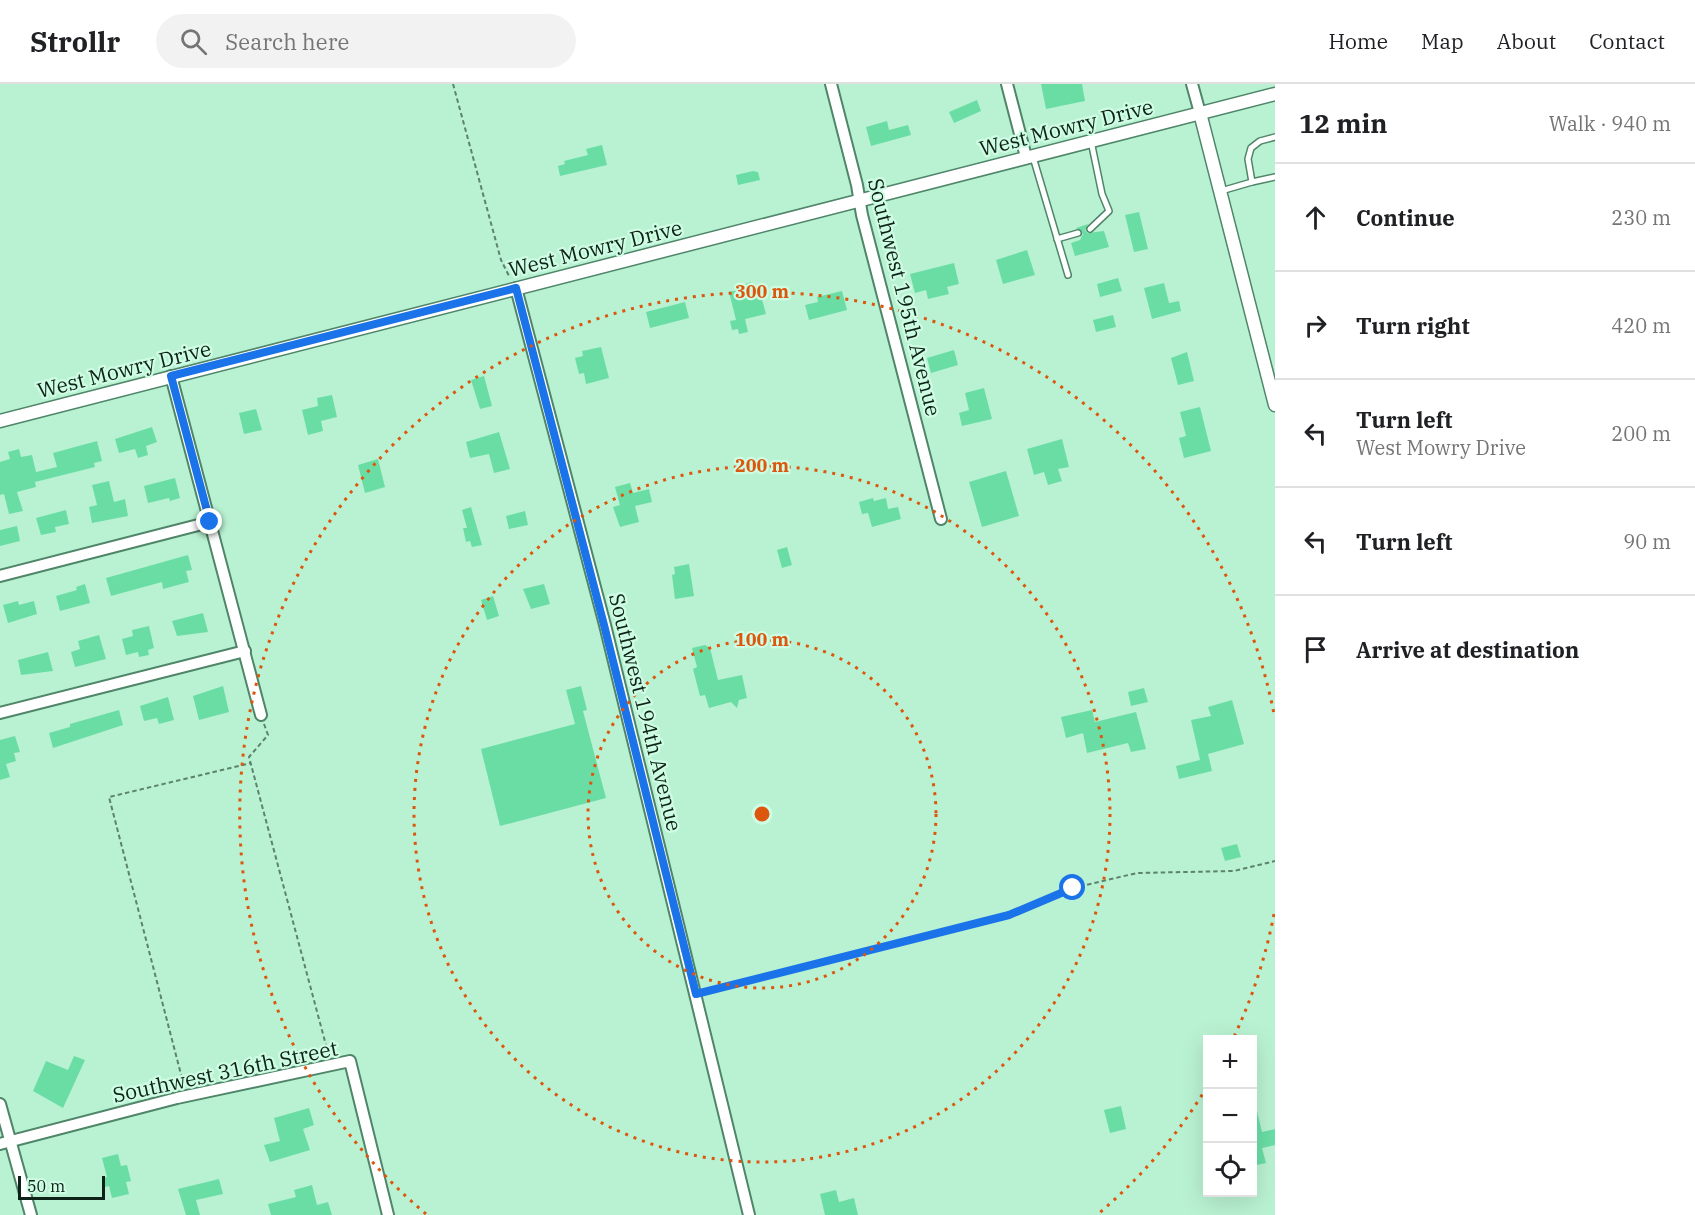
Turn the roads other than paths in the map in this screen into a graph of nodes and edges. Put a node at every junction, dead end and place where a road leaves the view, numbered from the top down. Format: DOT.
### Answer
graph roads {
  1 [pos="831,84"];
  2 [pos="1007,84"];
  3 [pos="1192,84"];
  4 [pos="1275,94"];
  5 [pos="1200,113"];
  6 [pos="1275,137"];
  7 [pos="1091,141"];
  8 [pos="1029,156"];
  9 [pos="1275,177"];
  10 [pos="1252,182"];
  11 [pos="1220,191"];
  12 [pos="860,201"];
  13 [pos="1090,229"];
  14 [pos="1078,233"];
  15 [pos="1057,239"];
  16 [pos="1068,275"];
  17 [pos="516,288"];
  18 [pos="171,376"];
  19 [pos="1275,405"];
  20 [pos="0,421"];
  21 [pos="941,519"];
  22 [pos="210,522"];
  23 [pos="0,576"];
  24 [pos="244,651"];
  25 [pos="0,713"];
  26 [pos="261,715"];
  27 [pos="0,1104"];
  28 [pos="5,1143"];
  29 [pos="31,1215"];
  30 [pos="388,1215"];
  31 [pos="749,1215"];
  1 -- 12 [label="street, Southwest 195th Avenue"];
  2 -- 8 [label="street"];
  3 -- 5 [label="street"];
  4 -- 5 [label="street, West Mowry Drive"];
  5 -- 7 [label="street, West Mowry Drive"];
  5 -- 11 [label="street"];
  6 -- 10 [label="lane"];
  7 -- 8 [label="street, West Mowry Drive"];
  7 -- 13 [label="lane"];
  8 -- 12 [label="street, West Mowry Drive"];
  8 -- 15 [label="lane"];
  9 -- 10 [label="lane"];
  10 -- 11 [label="lane"];
  11 -- 19 [label="street"];
  12 -- 17 [label="street, West Mowry Drive"];
  12 -- 21 [label="street, Southwest 195th Avenue"];
  14 -- 15 [label="lane"];
  15 -- 16 [label="lane"];
  17 -- 18 [label="street, West Mowry Drive"];
  17 -- 31 [label="street, Southwest 194th Avenue"];
  18 -- 20 [label="street, West Mowry Drive"];
  18 -- 22 [label="street"];
  22 -- 23 [label="street"];
  22 -- 24 [label="street"];
  24 -- 25 [label="street"];
  24 -- 26 [label="street"];
  27 -- 28 [label="street"];
  28 -- 29 [label="street"];
  28 -- 30 [label="street, Southwest 316th Street"];
}
